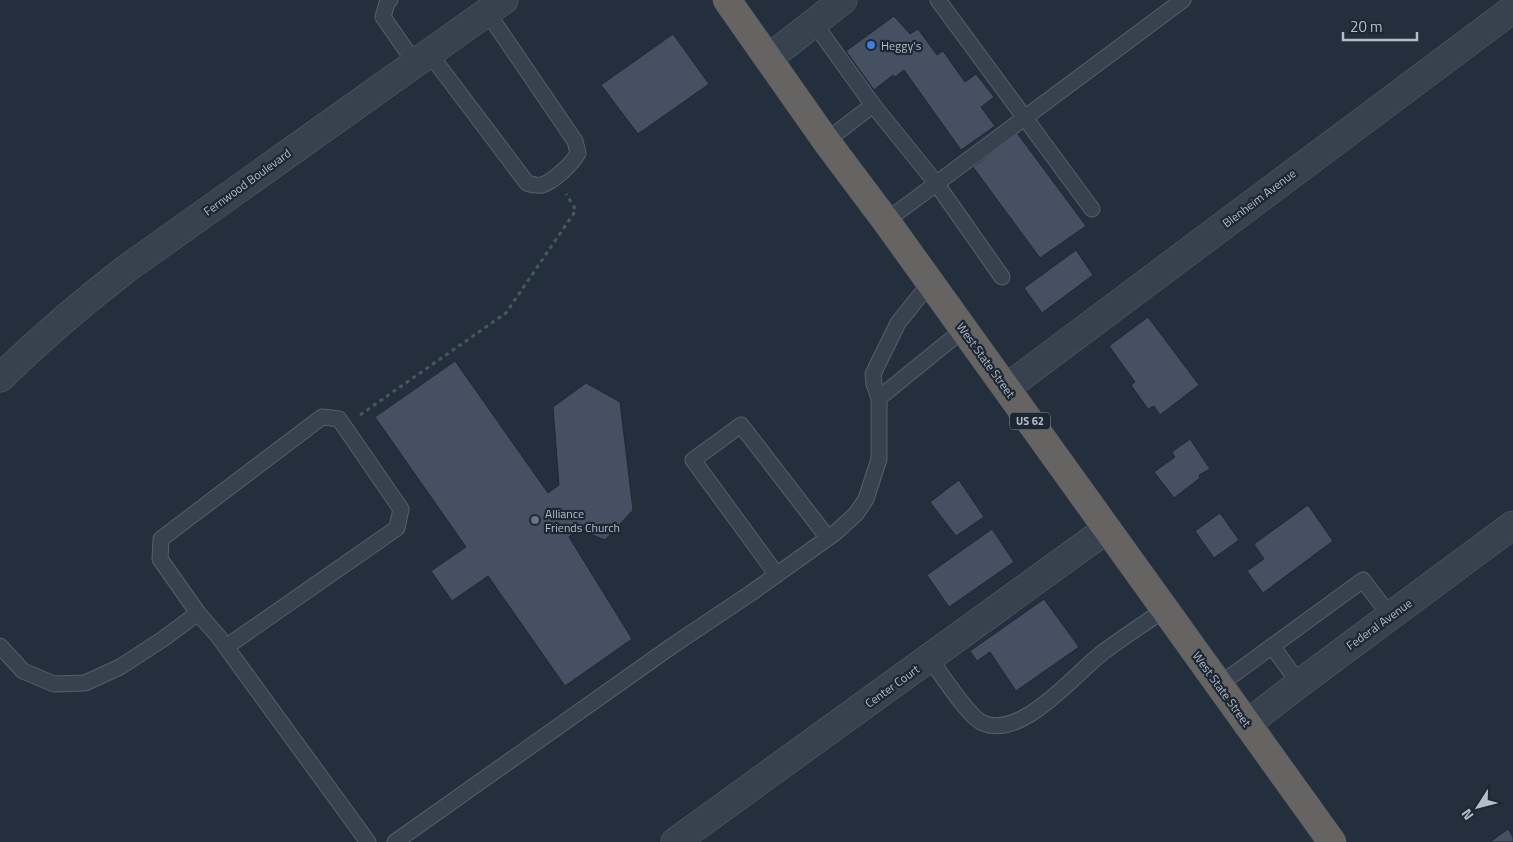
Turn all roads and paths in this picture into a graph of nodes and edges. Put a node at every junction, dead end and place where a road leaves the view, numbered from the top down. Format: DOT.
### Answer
graph roads {
  1 [pos="727,0"];
  2 [pos="843,0"];
  3 [pos="938,0"];
  4 [pos="1183,0"];
  5 [pos="388,1"];
  6 [pos="496,6"];
  7 [pos="1513,9"];
  8 [pos="814,23"];
  9 [pos="422,58"];
  10 [pos="769,58"];
  11 [pos="873,105"];
  12 [pos="1025,118"];
  13 [pos="826,141"];
  14 [pos="554,177"];
  15 [pos="936,183"];
  16 [pos="1092,209"];
  17 [pos="886,221"];
  18 [pos="1002,276"];
  19 [pos="930,282"];
  20 [pos="964,329"];
  21 [pos="0,378"];
  22 [pos="1006,388"];
  23 [pos="879,398"];
  24 [pos="344,426"];
  25 [pos="1513,525"];
  26 [pos="1107,529"];
  27 [pos="828,538"];
  28 [pos="777,575"];
  29 [pos="1165,609"];
  30 [pos="198,614"];
  31 [pos="1390,616"];
  32 [pos="0,646"];
  33 [pos="1272,646"];
  34 [pos="226,647"];
  35 [pos="930,659"];
  36 [pos="1299,683"];
  37 [pos="1219,685"];
  38 [pos="1247,724"];
  39 [pos="368,842"];
  40 [pos="396,842"];
  41 [pos="675,842"];
  42 [pos="1332,842"];
  1 -- 10 [label="highway, West State Street / US 62"];
  2 -- 8 [label="street"];
  3 -- 12 [label="lane"];
  4 -- 12 [label="lane"];
  5 -- 9 [label="lane"];
  6 -- 9 [label="street, Fernwood Boulevard"];
  6 -- 14 [label="lane"];
  7 -- 22 [label="street, Blenheim Avenue"];
  8 -- 10 [label="street"];
  8 -- 11 [label="lane"];
  9 -- 14 [label="lane"];
  9 -- 21 [label="street, Fernwood Boulevard"];
  10 -- 13 [label="highway, West State Street / US 62"];
  11 -- 13 [label="lane"];
  11 -- 15 [label="lane"];
  12 -- 15 [label="lane"];
  12 -- 16 [label="lane"];
  13 -- 17 [label="highway, West State Street / US 62"];
  14 -- 24 [label="path"];
  15 -- 17 [label="lane"];
  15 -- 18 [label="lane"];
  17 -- 19 [label="highway, West State Street / US 62"];
  19 -- 20 [label="highway, West State Street / US 62"];
  19 -- 23 [label="lane"];
  20 -- 22 [label="highway, West State Street / US 62"];
  20 -- 23 [label="lane"];
  22 -- 26 [label="highway, West State Street / US 62"];
  23 -- 27 [label="lane"];
  24 -- 30 [label="lane"];
  24 -- 34 [label="lane"];
  25 -- 31 [label="street, Federal Avenue"];
  26 -- 29 [label="highway, West State Street / US 62"];
  26 -- 35 [label="street, Center Court"];
  27 -- 28 [label="lane"];
  27 -- 28 [label="lane"];
  28 -- 40 [label="lane"];
  29 -- 35 [label="lane"];
  29 -- 37 [label="highway, West State Street / US 62"];
  30 -- 32 [label="lane"];
  30 -- 34 [label="lane"];
  31 -- 33 [label="lane"];
  31 -- 36 [label="street, Federal Avenue"];
  33 -- 36 [label="lane"];
  33 -- 37 [label="lane"];
  34 -- 39 [label="lane"];
  35 -- 41 [label="street, Center Court"];
  36 -- 38 [label="street, Federal Avenue"];
  37 -- 38 [label="highway, West State Street / US 62"];
  38 -- 42 [label="highway, West State Street / US 62"];
}
